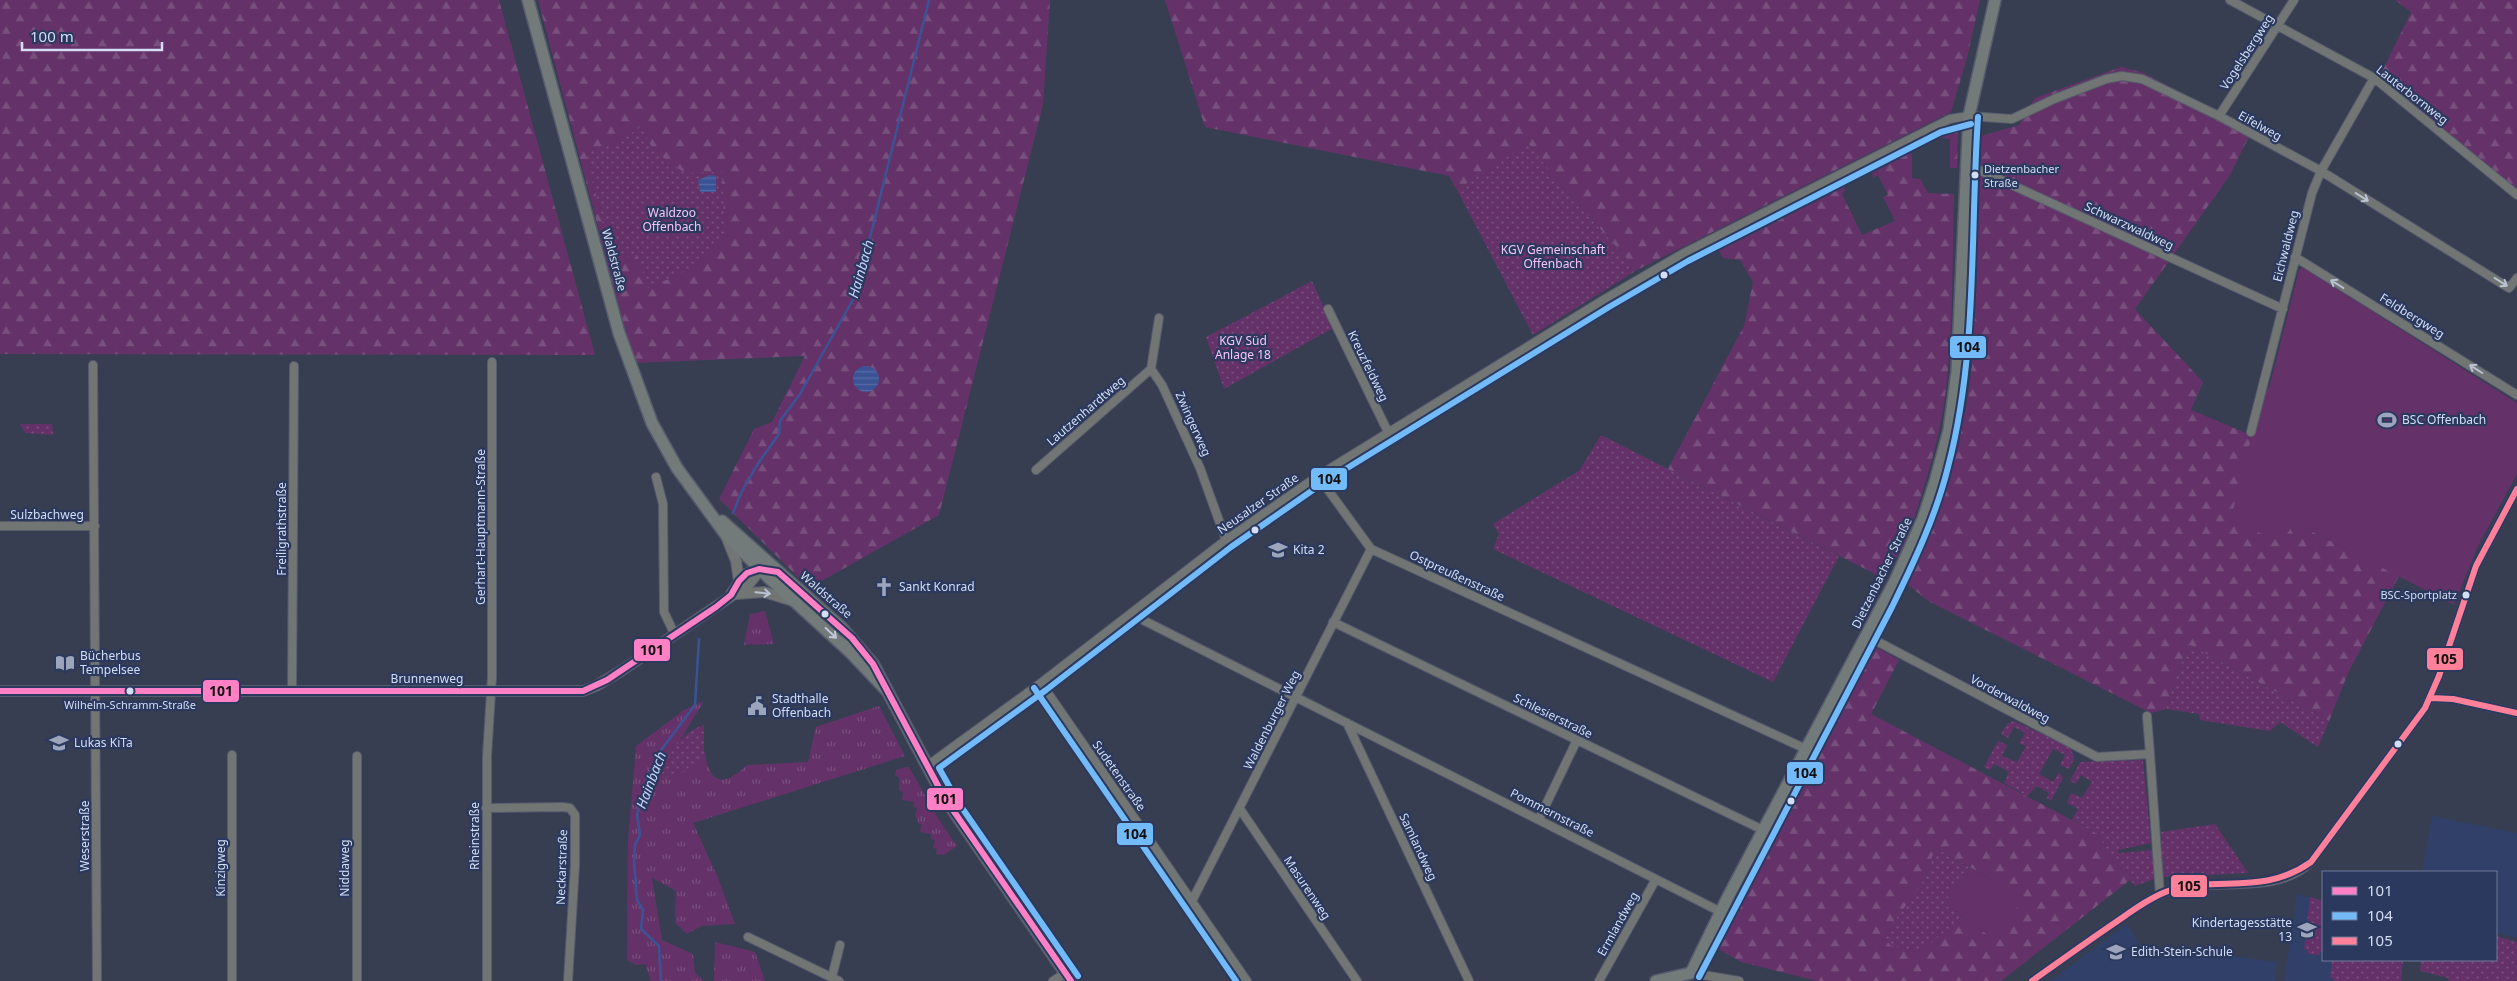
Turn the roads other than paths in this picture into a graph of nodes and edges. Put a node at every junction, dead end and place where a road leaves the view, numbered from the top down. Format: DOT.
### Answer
graph roads {
  1 [pos="528,0"];
  2 [pos="1995,0"];
  3 [pos="2230,0"];
  4 [pos="2294,0"];
  5 [pos="2278,25"];
  6 [pos="2374,78"];
  7 [pos="1969,116"];
  8 [pos="2219,116"];
  9 [pos="1966,164"];
  10 [pos="2321,172"];
  11 [pos="2517,195"];
  12 [pos="2294,257"];
  13 [pos="2517,278"];
  14 [pos="2283,309"];
  15 [pos="1328,310"];
  16 [pos="1159,318"];
  17 [pos="492,362"];
  18 [pos="93,365"];
  19 [pos="294,366"];
  20 [pos="1151,369"];
  21 [pos="2517,395"];
  22 [pos="1388,432"];
  23 [pos="2251,432"];
  24 [pos="1036,470"];
  25 [pos="1318,476"];
  26 [pos="656,477"];
  27 [pos="2517,489"];
  28 [pos="710,511"];
  29 [pos="0,526"];
  30 [pos="95,526"];
  31 [pos="726,535"];
  32 [pos="1226,540"];
  33 [pos="1371,549"];
  34 [pos="760,556"];
  35 [pos="759,569"];
  36 [pos="778,572"];
  37 [pos="738,581"];
  38 [pos="731,595"];
  39 [pos="794,601"];
  40 [pos="1131,614"];
  41 [pos="1333,622"];
  42 [pos="675,635"];
  43 [pos="1866,636"];
  44 [pos="1041,683"];
  45 [pos="0,691"];
  46 [pos="95,691"];
  47 [pos="887,691"];
  48 [pos="292,692"];
  49 [pos="490,692"];
  50 [pos="1296,697"];
  51 [pos="2431,698"];
  52 [pos="2517,712"];
  53 [pos="2147,716"];
  54 [pos="1347,722"];
  55 [pos="1577,740"];
  56 [pos="1806,749"];
  57 [pos="2150,754"];
  58 [pos="232,755"];
  59 [pos="356,756"];
  60 [pos="927,766"];
  61 [pos="486,808"];
  62 [pos="1240,809"];
  63 [pos="1539,819"];
  64 [pos="1763,830"];
  65 [pos="1656,879"];
  66 [pos="2160,895"];
  67 [pos="1192,901"];
  68 [pos="1721,912"];
  69 [pos="748,936"];
  70 [pos="840,945"];
  71 [pos="1691,973"];
  72 [pos="1068,977"];
  73 [pos="836,979"];
  74 [pos="96,981"];
  75 [pos="232,981"];
  76 [pos="357,981"];
  77 [pos="487,981"];
  78 [pos="568,981"];
  79 [pos="1053,981"];
  80 [pos="1247,981"];
  81 [pos="1357,981"];
  82 [pos="1469,981"];
  83 [pos="1600,981"];
  84 [pos="1656,981"];
  85 [pos="1740,981"];
  86 [pos="2032,981"];
  1 -- 28 [label="main road, Waldstraße"];
  2 -- 7 [label="main road, Dietzenbacher Straße"];
  3 -- 5 [label="street, Lauterbornweg"];
  4 -- 5 [label="street, Vogelsbergweg"];
  5 -- 6 [label="street, Lauterbornweg"];
  5 -- 8 [label="street, Vogelsbergweg"];
  6 -- 10 [label="street, Eichwaldweg"];
  6 -- 11 [label="street, Lauterbornweg"];
  7 -- 8 [label="street, Eifelweg"];
  7 -- 9 [label="main road, Dietzenbacher Straße"];
  7 -- 22 [label="street, Neusalzer Straße"];
  8 -- 10 [label="street, Eifelweg"];
  9 -- 14 [label="street, Schwarzwaldweg"];
  9 -- 43 [label="main road, Dietzenbacher Straße"];
  10 -- 12 [label="street, Eichwaldweg"];
  10 -- 13 [label="street, Eifelweg, one-way"];
  12 -- 14 [label="street, Eichwaldweg"];
  21 -- 12 [label="street, Feldbergweg, one-way"];
  14 -- 23 [label="street, Eichwaldweg"];
  15 -- 22 [label="street, Kreuzfeldweg"];
  16 -- 20 [label="street"];
  17 -- 49 [label="street, Gerhart-Hauptmann-Straße"];
  18 -- 30 [label="street"];
  19 -- 48 [label="street, Freiligrathstraße"];
  20 -- 24 [label="street, Lautzenhardtweg"];
  20 -- 32 [label="street, Zwingerweg"];
  22 -- 25 [label="street, Neusalzer Straße"];
  25 -- 32 [label="street, Neusalzer Straße"];
  25 -- 33 [label="street, Ostpreußenstraße"];
  26 -- 42 [label="street"];
  27 -- 51 [label="street"];
  28 -- 31 [label="main road, Waldstraße"];
  28 -- 34 [label="main road, Waldstraße"];
  29 -- 30 [label="street, Sulzbachweg"];
  30 -- 46 [label="street"];
  31 -- 35 [label="main road, Waldstraße"];
  31 -- 37 [label="street"];
  32 -- 40 [label="street, Neusalzer Straße"];
  33 -- 41 [label="street, Waldenburger Weg"];
  33 -- 56 [label="street, Ostpreußenstraße"];
  34 -- 35 [label="street"];
  34 -- 36 [label="main road, Waldstraße"];
  35 -- 36 [label="street"];
  35 -- 37 [label="street"];
  35 -- 38 [label="street, Brunnenweg"];
  35 -- 39 [label="main road, Waldstraße"];
  36 -- 47 [label="main road, Waldstraße"];
  37 -- 38 [label="street"];
  38 -- 39 [label="street, one-way"];
  38 -- 42 [label="street, Brunnenweg"];
  39 -- 47 [label="main road, Waldstraße, one-way"];
  40 -- 44 [label="street, Neusalzer Straße"];
  40 -- 50 [label="street, Pommernstraße"];
  41 -- 50 [label="street, Waldenburger Weg"];
  41 -- 55 [label="street, Schlesierstraße"];
  42 -- 49 [label="street, Brunnenweg"];
  43 -- 56 [label="main road, Dietzenbacher Straße"];
  43 -- 57 [label="street, Vorderwaldweg"];
  44 -- 60 [label="street, Neusalzer Straße"];
  44 -- 67 [label="street, Sudetenstraße"];
  45 -- 46 [label="street, Brunnenweg"];
  46 -- 48 [label="street, Brunnenweg"];
  46 -- 74 [label="street, Weserstraße"];
  47 -- 60 [label="main road, Waldstraße"];
  48 -- 49 [label="street, Brunnenweg"];
  49 -- 61 [label="street, Rheinstraße"];
  50 -- 54 [label="street, Pommernstraße"];
  50 -- 62 [label="street, Waldenburger Weg"];
  51 -- 52 [label="street"];
  51 -- 66 [label="street"];
  53 -- 57 [label="street"];
  54 -- 63 [label="street, Pommernstraße"];
  54 -- 82 [label="street, Samlandweg"];
  55 -- 63 [label="street"];
  55 -- 64 [label="street, Schlesierstraße"];
  56 -- 64 [label="main road, Dietzenbacher Straße"];
  57 -- 66 [label="street"];
  58 -- 75 [label="street, Kinzigweg"];
  59 -- 76 [label="street, Niddaweg"];
  60 -- 72 [label="main road, Waldstraße"];
  61 -- 77 [label="street, Rheinstraße"];
  61 -- 78 [label="street, Neckarstraße"];
  62 -- 67 [label="street, Waldenburger Weg"];
  62 -- 81 [label="street, Masurenweg"];
  63 -- 65 [label="street, Pommernstraße"];
  64 -- 68 [label="main road, Dietzenbacher Straße"];
  65 -- 68 [label="street, Pommernstraße"];
  65 -- 83 [label="street, Ermlandweg"];
  66 -- 86 [label="street"];
  67 -- 80 [label="street, Sudetenstraße"];
  68 -- 71 [label="main road, Dietzenbacher Straße"];
  69 -- 73 [label="street"];
  70 -- 73 [label="street"];
  71 -- 84 [label="main road"];
  71 -- 85 [label="street"];
  72 -- 79 [label="street"];
}
